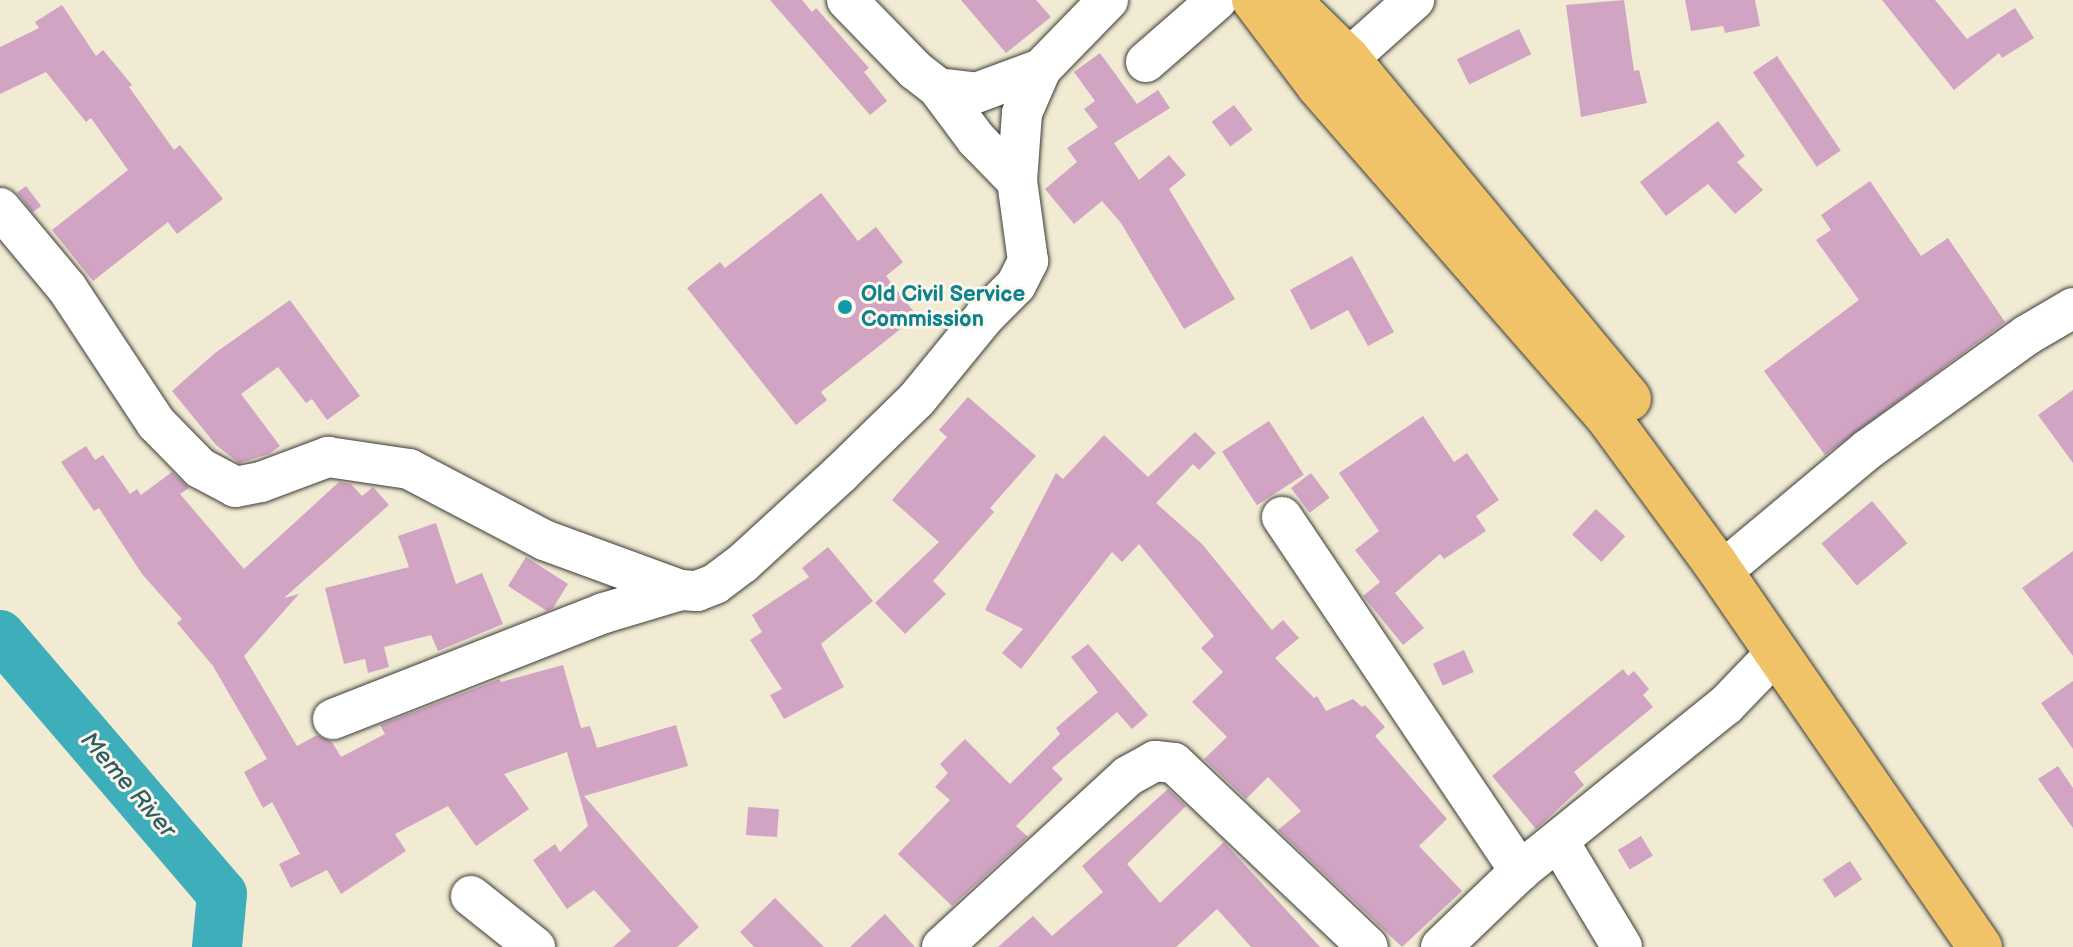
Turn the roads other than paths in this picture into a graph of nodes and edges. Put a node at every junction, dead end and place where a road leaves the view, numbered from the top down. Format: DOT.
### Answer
graph roads {
  1 [pos="847,0"];
  2 [pos="1108,0"];
  3 [pos="1217,0"];
  4 [pos="1254,0"];
  5 [pos="1288,0"];
  6 [pos="1414,0"];
  7 [pos="1348,59"];
  8 [pos="1146,62"];
  9 [pos="1041,69"];
  10 [pos="938,88"];
  11 [pos="1017,181"];
  12 [pos="0,208"];
  13 [pos="2073,308"];
  14 [pos="1282,517"];
  15 [pos="1739,557"];
  16 [pos="681,590"];
  17 [pos="1775,654"];
  18 [pos="333,719"];
  19 [pos="1559,842"];
  20 [pos="1520,871"];
  21 [pos="471,896"];
  22 [pos="947,945"];
  23 [pos="535,947"];
  24 [pos="1368,947"];
  25 [pos="1441,947"];
  26 [pos="1622,947"];
  27 [pos="1980,947"];
  28 [pos="2014,947"];
  1 -- 10 [label="street"];
  2 -- 9 [label="street"];
  3 -- 8 [label="street"];
  4 -- 17 [label="main road"];
  5 -- 7 [label="main road"];
  6 -- 7 [label="street"];
  7 -- 15 [label="main road"];
  9 -- 10 [label="street"];
  9 -- 11 [label="street"];
  10 -- 11 [label="street"];
  11 -- 16 [label="street"];
  12 -- 16 [label="street"];
  13 -- 15 [label="street"];
  14 -- 20 [label="street"];
  15 -- 28 [label="main road"];
  16 -- 18 [label="street"];
  17 -- 19 [label="street"];
  17 -- 27 [label="main road"];
  19 -- 20 [label="street"];
  19 -- 26 [label="street"];
  20 -- 25 [label="street"];
  21 -- 23 [label="street"];
  22 -- 24 [label="street"];
}
